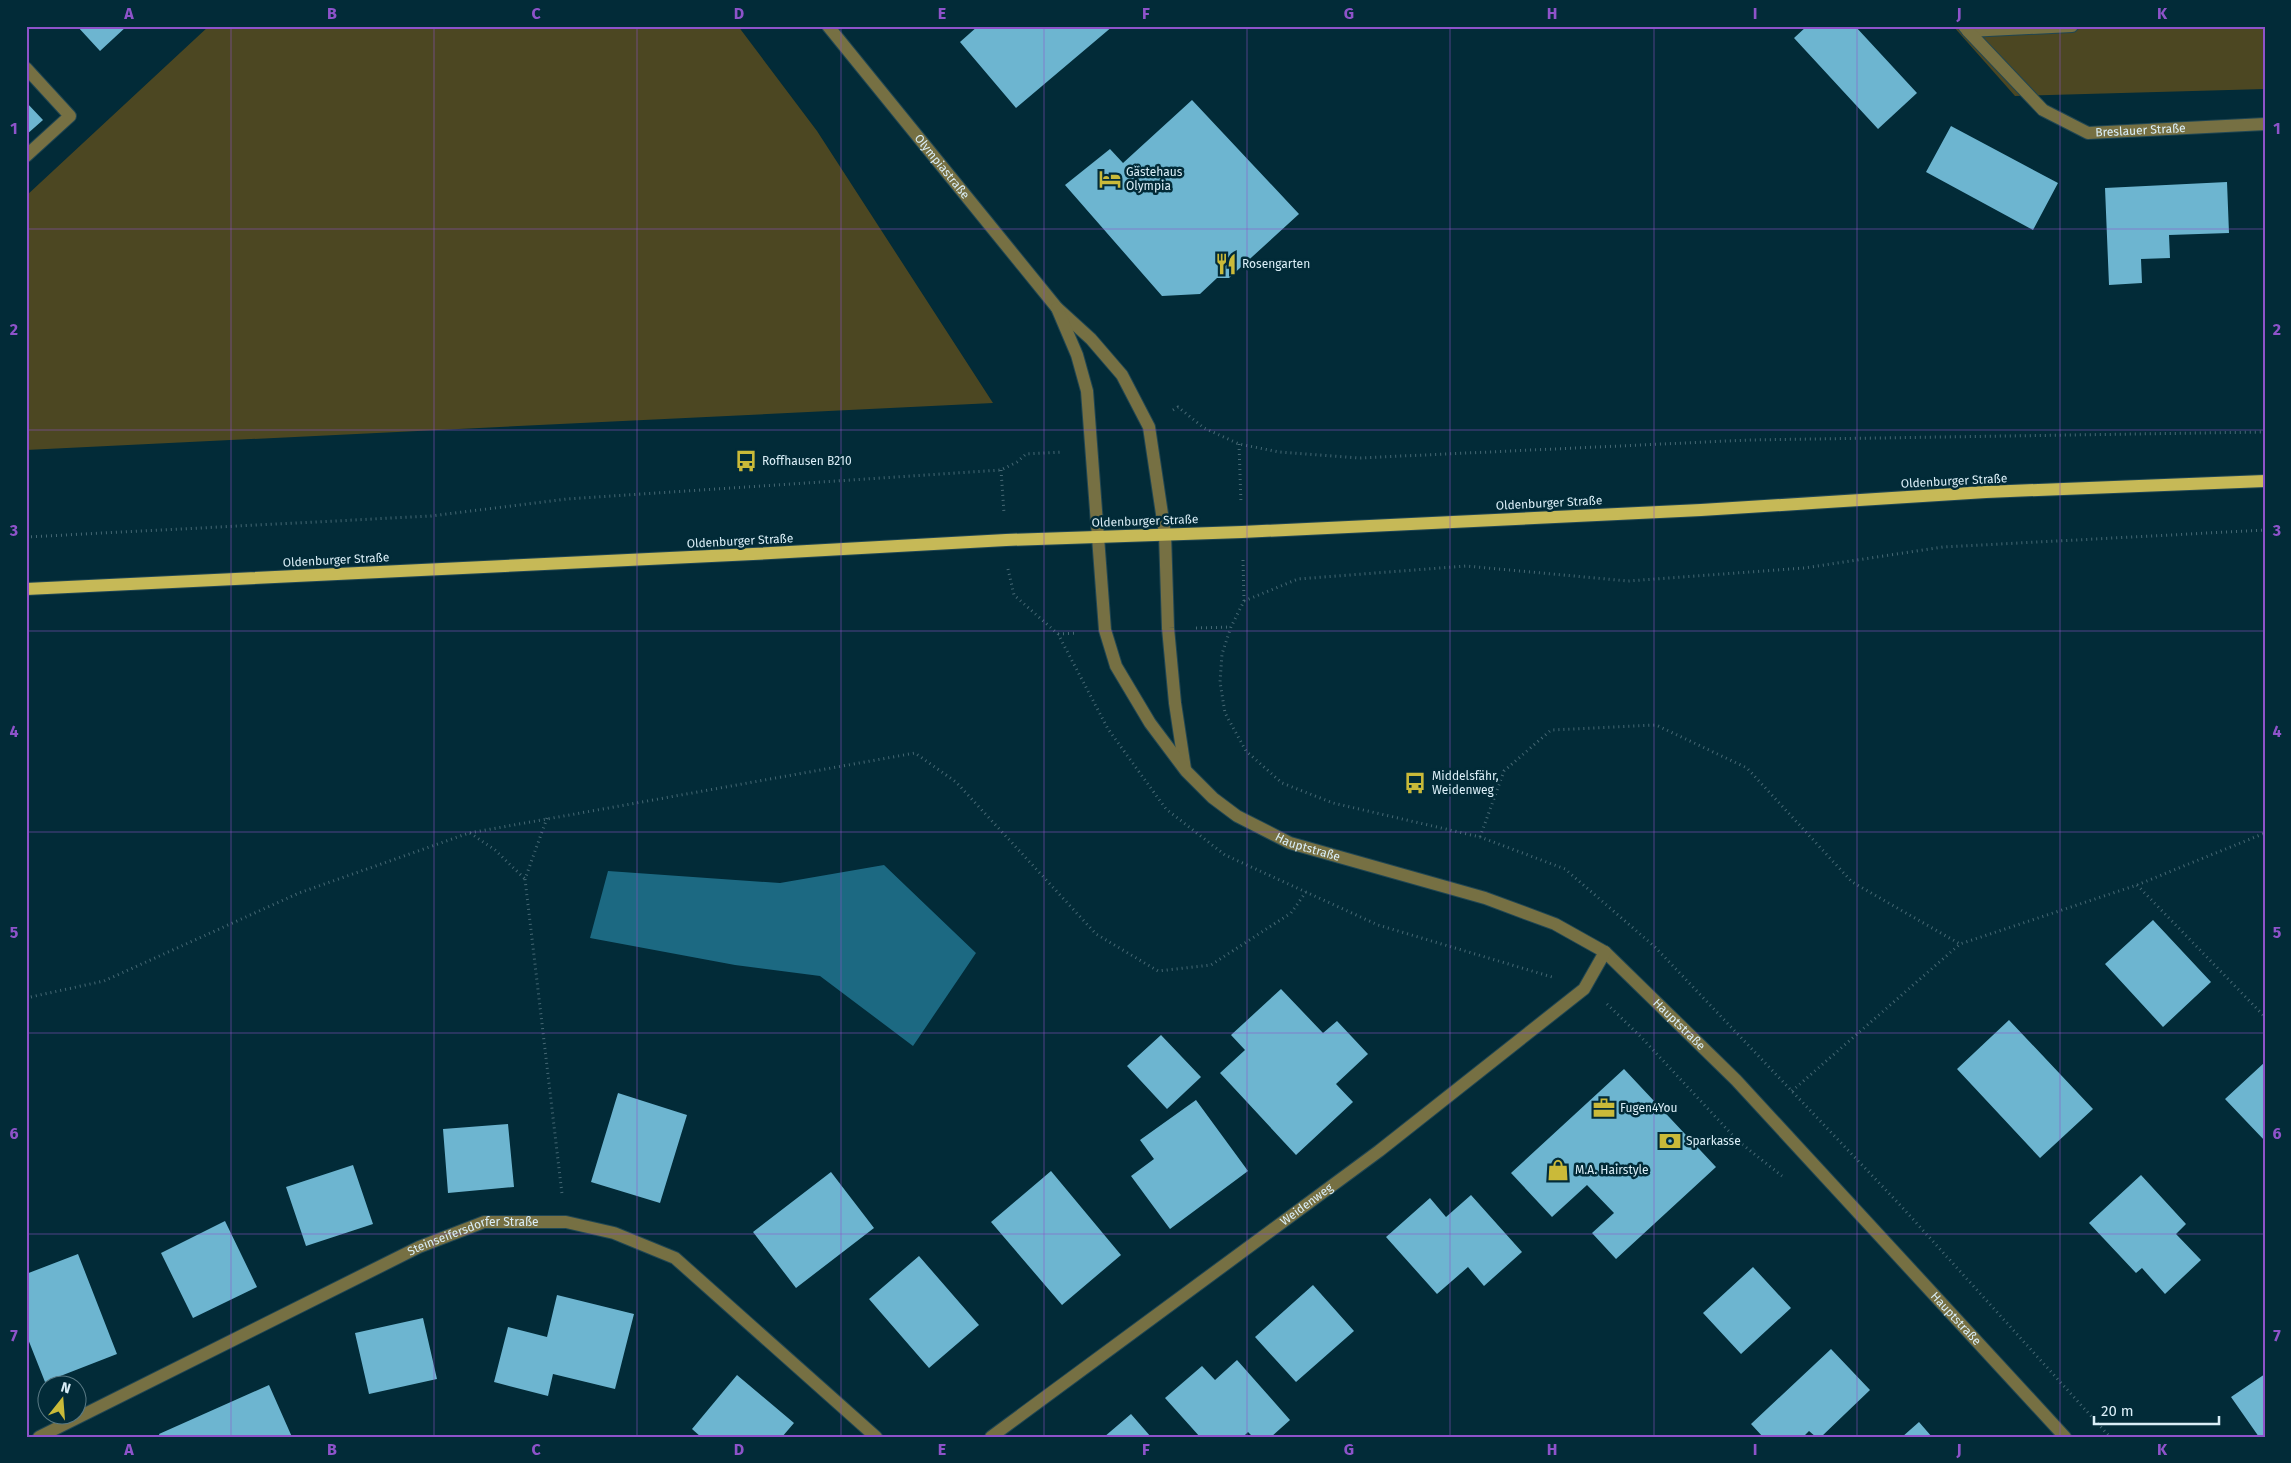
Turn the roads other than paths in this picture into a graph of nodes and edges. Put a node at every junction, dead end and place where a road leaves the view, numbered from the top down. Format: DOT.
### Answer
graph roads {
  1 [pos="828,26"];
  2 [pos="2072,26"];
  3 [pos="1966,28"];
  4 [pos="26,68"];
  5 [pos="2265,124"];
  6 [pos="26,156"];
  7 [pos="1057,308"];
  8 [pos="2265,481"];
  9 [pos="1165,534"];
  10 [pos="1098,536"];
  11 [pos="26,588"];
  12 [pos="1186,772"];
  13 [pos="1605,952"];
  14 [pos="39,1437"];
  15 [pos="876,1437"];
  16 [pos="990,1437"];
  17 [pos="2065,1437"];
  1 -- 7 [label="street, Olympiastraße"];
  2 -- 3 [label="street, Breslauer Straße"];
  3 -- 5 [label="street, Breslauer Straße"];
  4 -- 6 [label="street"];
  7 -- 9 [label="street, Olympiastraße"];
  7 -- 10 [label="street, Olympiastraße"];
  8 -- 9 [label="main road, Oldenburger Straße"];
  9 -- 10 [label="main road, Oldenburger Straße"];
  9 -- 12 [label="street"];
  10 -- 11 [label="main road, Oldenburger Straße"];
  10 -- 12 [label="street, Hauptstraße"];
  12 -- 13 [label="street, Hauptstraße"];
  13 -- 16 [label="street, Weidenweg"];
  13 -- 17 [label="street, Hauptstraße"];
  14 -- 15 [label="street, Steinseifersdorfer Straße"];
}
